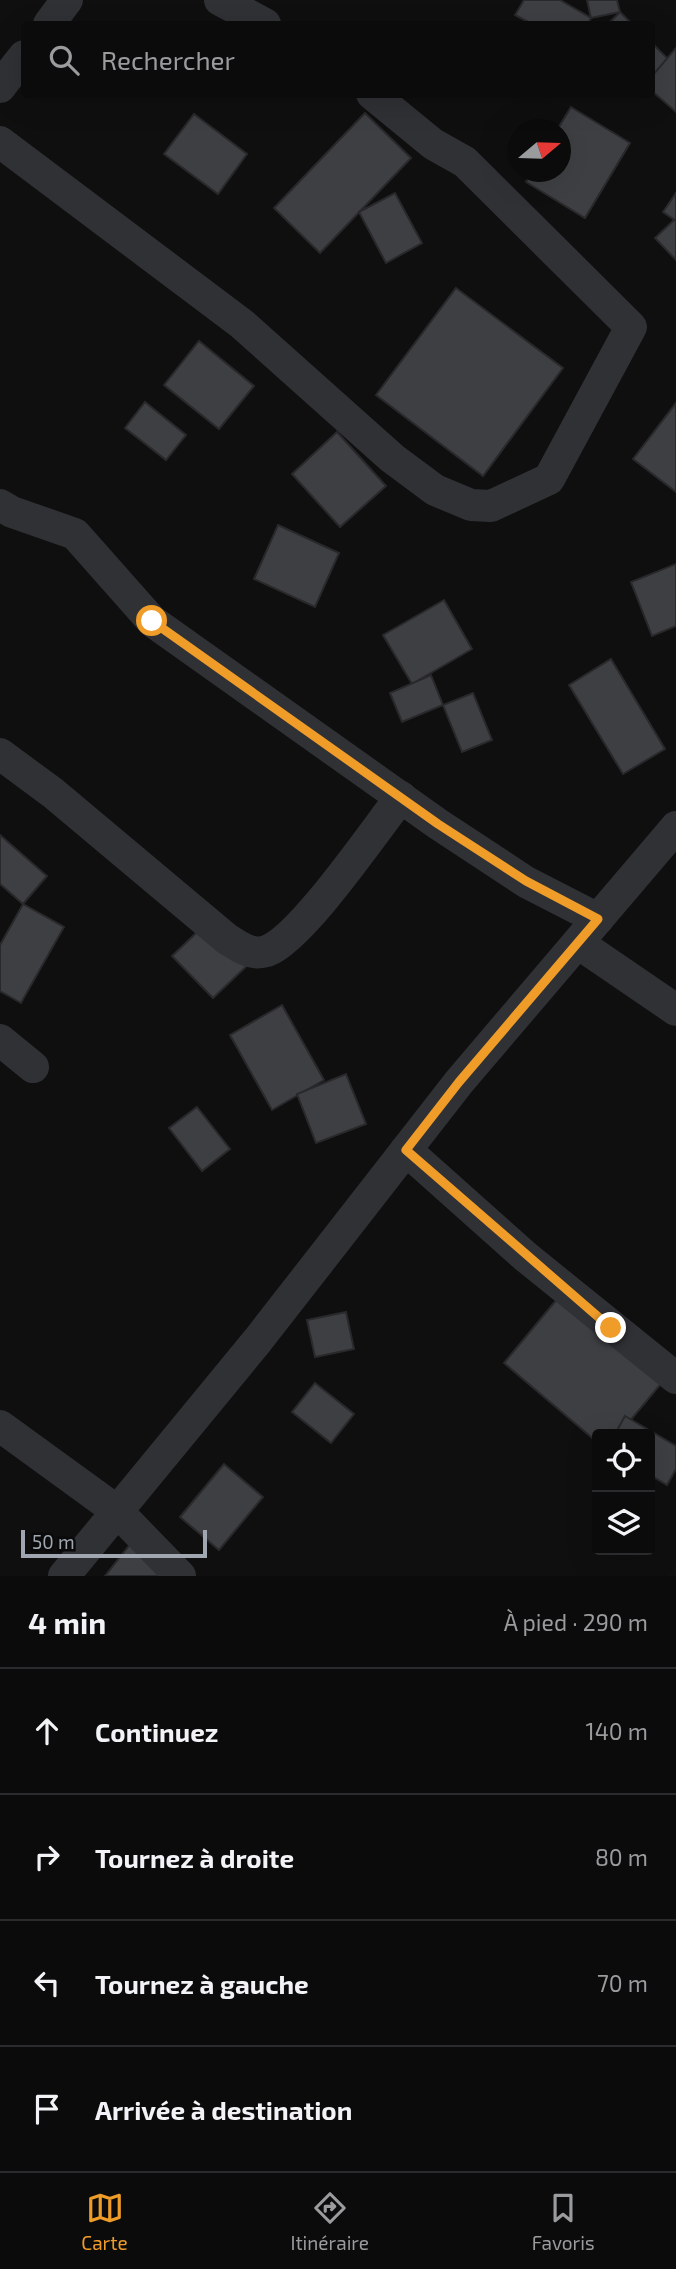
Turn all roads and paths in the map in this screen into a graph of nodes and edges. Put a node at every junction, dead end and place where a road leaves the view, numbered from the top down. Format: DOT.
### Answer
graph roads {
  1 [pos="68,0"];
  2 [pos="220,0"];
  3 [pos="51,21"];
  4 [pos="259,21"];
  5 [pos="21,60"];
  6 [pos="0,88"];
  7 [pos="377,98"];
  8 [pos="0,142"];
  9 [pos="0,505"];
  10 [pos="0,754"];
  11 [pos="401,797"];
  12 [pos="676,827"];
  13 [pos="598,919"];
  14 [pos="578,943"];
  15 [pos="676,1010"];
  16 [pos="0,1041"];
  17 [pos="33,1067"];
  18 [pos="406,1150"];
  19 [pos="676,1378"];
  20 [pos="0,1426"];
  21 [pos="117,1511"];
  22 [pos="64,1576"];
  23 [pos="180,1576"];
  1 -- 3 [label="street"];
  2 -- 4 [label="street"];
  5 -- 6 [label="street"];
  7 -- 8 [label="street"];
  9 -- 11 [label="street"];
  10 -- 11 [label="street"];
  11 -- 13 [label="street"];
  12 -- 13 [label="street"];
  13 -- 14 [label="street"];
  14 -- 15 [label="street"];
  14 -- 18 [label="street"];
  16 -- 17 [label="street"];
  18 -- 19 [label="street"];
  18 -- 21 [label="street"];
  20 -- 21 [label="street"];
  21 -- 22 [label="street"];
  21 -- 23 [label="street"];
}
